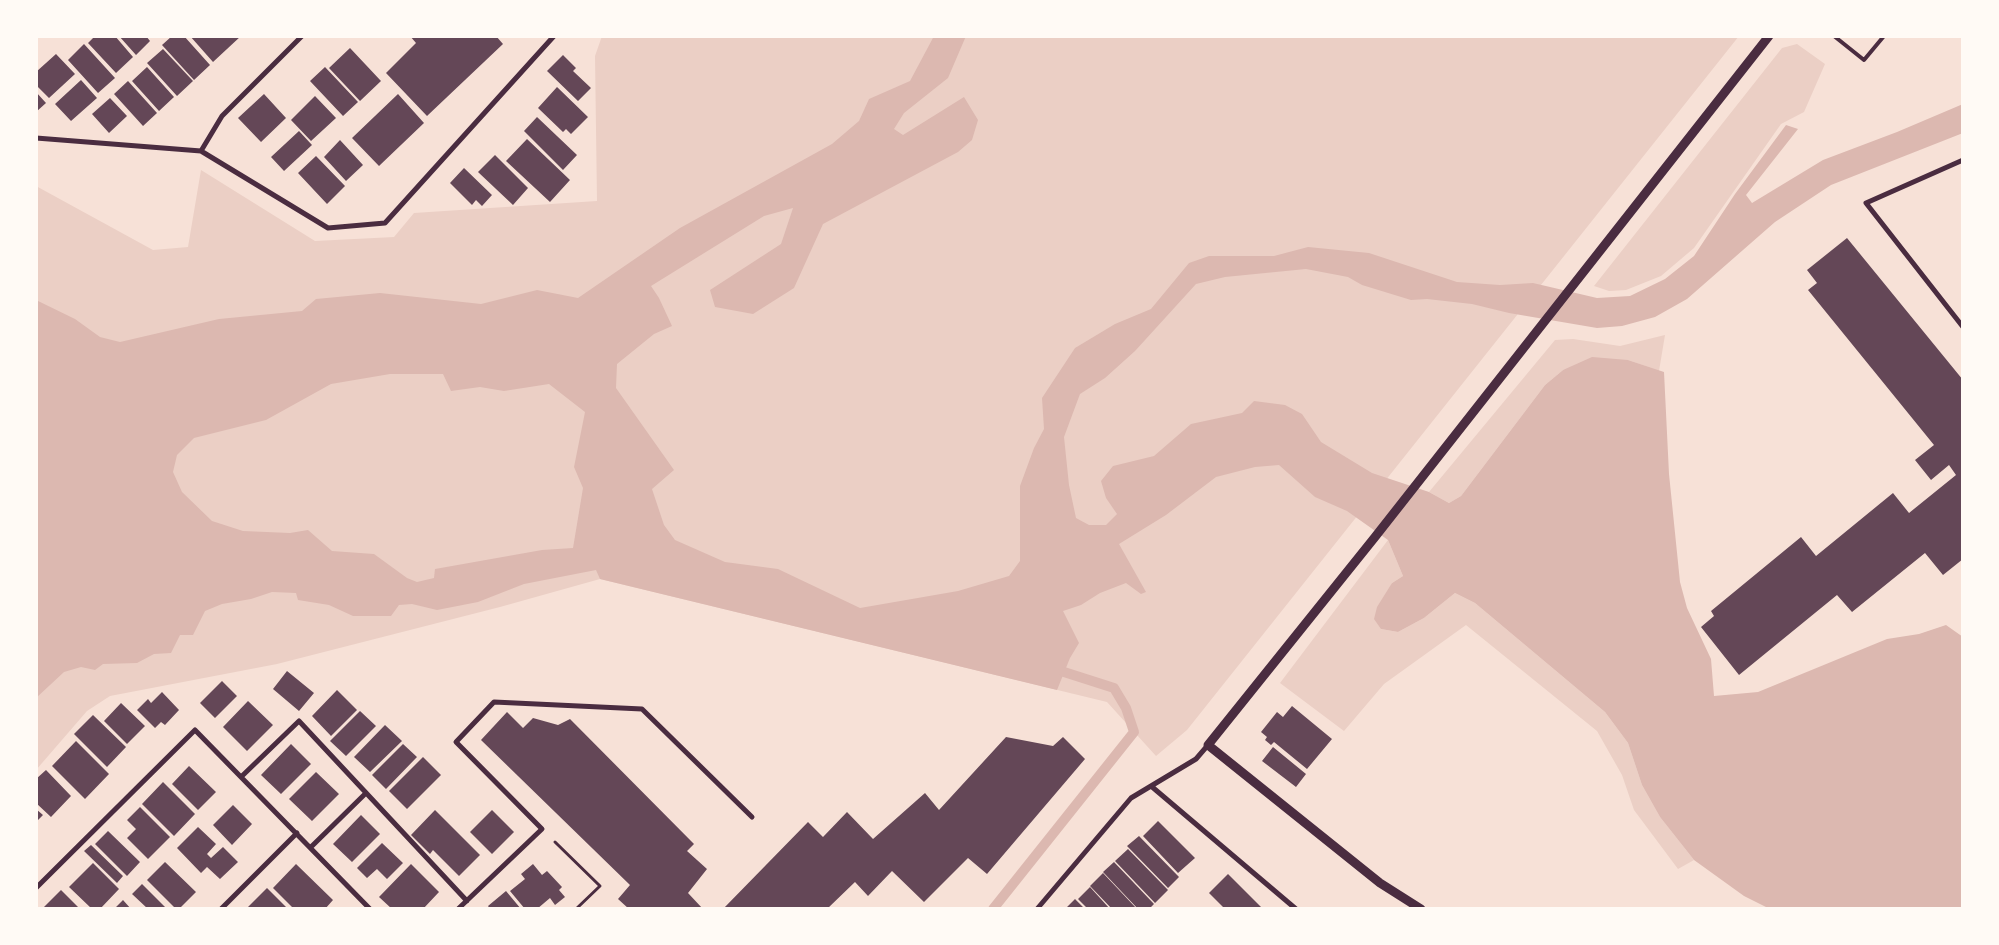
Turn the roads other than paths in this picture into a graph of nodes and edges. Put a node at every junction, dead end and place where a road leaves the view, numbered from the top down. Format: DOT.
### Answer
graph roads {
  1 [pos="302,36"];
  2 [pos="554,36"];
  3 [pos="1770,36"];
  4 [pos="1834,36"];
  5 [pos="1884,36"];
  6 [pos="36,138"];
  7 [pos="201,151"];
  8 [pos="1963,160"];
  9 [pos="1963,327"];
  10 [pos="1208,745"];
  11 [pos="241,777"];
  12 [pos="1151,786"];
  13 [pos="366,793"];
  14 [pos="752,817"];
  15 [pos="297,834"];
  16 [pos="310,848"];
  17 [pos="36,888"];
  18 [pos="467,900"];
  19 [pos="221,909"];
  20 [pos="370,909"];
  21 [pos="458,909"];
  22 [pos="1036,909"];
  23 [pos="1296,909"];
  24 [pos="1421,909"];
  1 -- 7 [label="street"];
  2 -- 7 [label="street"];
  3 -- 10 [label="street"];
  4 -- 5 [label="lane"];
  6 -- 7 [label="street"];
  8 -- 9 [label="street"];
  10 -- 12 [label="street"];
  10 -- 24 [label="street"];
  11 -- 13 [label="street"];
  11 -- 15 [label="street"];
  11 -- 17 [label="street"];
  12 -- 22 [label="street"];
  12 -- 23 [label="street"];
  13 -- 16 [label="street"];
  13 -- 18 [label="street"];
  14 -- 18 [label="street"];
  15 -- 16 [label="street"];
  15 -- 19 [label="street"];
  16 -- 20 [label="street"];
  18 -- 21 [label="street"];
}
